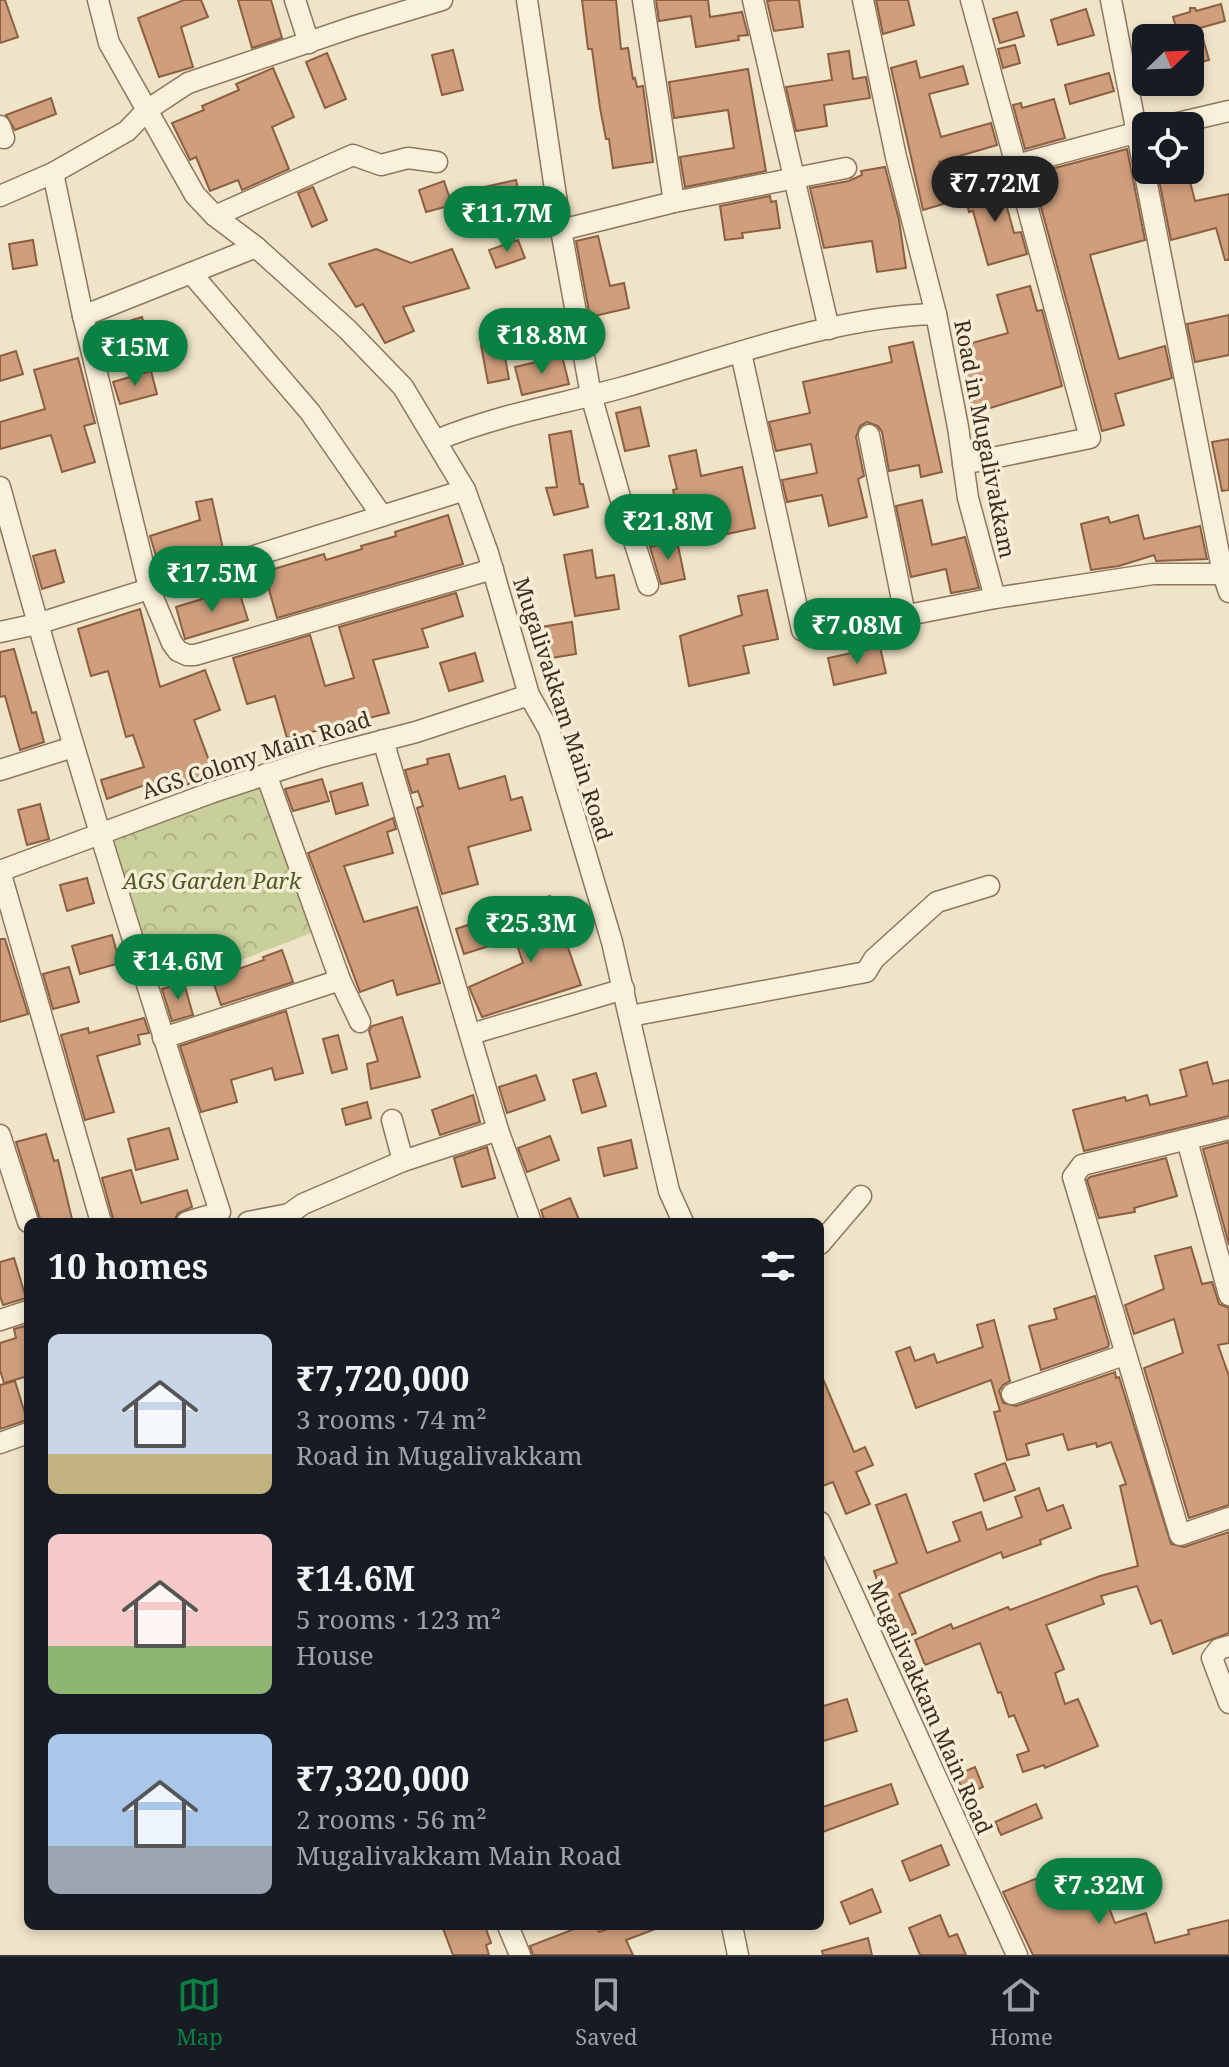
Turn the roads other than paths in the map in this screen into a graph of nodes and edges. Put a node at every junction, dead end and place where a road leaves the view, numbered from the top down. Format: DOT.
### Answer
graph roads {
  1 [pos="98,0"];
  2 [pos="295,0"];
  3 [pos="442,0"];
  4 [pos="527,0"];
  5 [pos="643,0"];
  6 [pos="753,0"];
  7 [pos="863,0"];
  8 [pos="971,0"];
  9 [pos="1111,0"];
  10 [pos="309,43"];
  11 [pos="147,110"];
  12 [pos="1229,111"];
  13 [pos="1138,112"];
  14 [pos="1204,117"];
  15 [pos="1132,134"];
  16 [pos="437,162"];
  17 [pos="1016,165"];
  18 [pos="846,168"];
  19 [pos="53,173"];
  20 [pos="795,180"];
  21 [pos="1152,184"];
  22 [pos="0,196"];
  23 [pos="674,202"];
  24 [pos="215,216"];
  25 [pos="561,230"];
  26 [pos="256,247"];
  27 [pos="191,273"];
  28 [pos="936,314"];
  29 [pos="83,316"];
  30 [pos="829,329"];
  31 [pos="741,353"];
  32 [pos="591,395"];
  33 [pos="869,435"];
  34 [pos="437,440"];
  35 [pos="963,464"];
  36 [pos="0,487"];
  37 [pos="465,490"];
  38 [pos="382,516"];
  39 [pos="493,569"];
  40 [pos="1226,583"];
  41 [pos="648,585"];
  42 [pos="149,588"];
  43 [pos="995,598"];
  44 [pos="905,615"];
  45 [pos="37,624"];
  46 [pos="0,632"];
  47 [pos="529,695"];
  48 [pos="383,740"];
  49 [pos="73,747"];
  50 [pos="0,770"];
  51 [pos="266,774"];
  52 [pos="100,833"];
  53 [pos="0,871"];
  54 [pos="989,886"];
  55 [pos="340,980"];
  56 [pos="624,989"];
  57 [pos="630,1016"];
  58 [pos="360,1022"];
  59 [pos="471,1034"];
  60 [pos="163,1038"];
  61 [pos="392,1120"];
  62 [pos="1229,1129"];
  63 [pos="498,1130"];
  64 [pos="0,1135"];
  65 [pos="1187,1140"];
  66 [pos="403,1161"];
  67 [pos="861,1196"];
  68 [pos="222,1217"];
  69 [pos="27,1218"];
  70 [pos="100,1218"];
  71 [pos="268,1218"];
  72 [pos="530,1218"];
  73 [pos="681,1218"];
  74 [pos="824,1239"];
  75 [pos="1229,1295"];
  76 [pos="24,1312"];
  77 [pos="0,1320"];
  78 [pos="1124,1355"];
  79 [pos="1012,1394"];
  80 [pos="24,1434"];
  81 [pos="0,1443"];
  82 [pos="1229,1518"];
  83 [pos="824,1533"];
  84 [pos="1229,1646"];
  85 [pos="1229,1703"];
  86 [pos="510,1930"];
  87 [pos="733,1930"];
  88 [pos="520,1955"];
  89 [pos="738,1955"];
  90 [pos="1017,1955"];
  1 -- 11 [label="street, Mugalivakkam Main Road"];
  2 -- 10 [label="street"];
  3 -- 10 [label="street"];
  4 -- 25 [label="street"];
  5 -- 23 [label="street"];
  6 -- 20 [label="street"];
  7 -- 28 [label="street"];
  8 -- 17 [label="street"];
  9 -- 13 [label="street"];
  10 -- 11 [label="street"];
  11 -- 19 [label="street"];
  11 -- 24 [label="street, Mugalivakkam Main Road"];
  12 -- 14 [label="street"];
  15 -- 17 [label="street"];
  16 -- 24 [label="street"];
  17 -- 35 [label="street"];
  18 -- 20 [label="street"];
  19 -- 22 [label="street"];
  19 -- 29 [label="street"];
  20 -- 23 [label="street"];
  20 -- 30 [label="street"];
  21 -- 40 [label="street"];
  23 -- 25 [label="street"];
  24 -- 26 [label="street, Mugalivakkam Main Road"];
  25 -- 32 [label="street"];
  26 -- 27 [label="street"];
  26 -- 34 [label="street, Mugalivakkam Main Road"];
  27 -- 29 [label="street"];
  27 -- 38 [label="street"];
  28 -- 30 [label="street, Road in Mugalivakkam"];
  28 -- 35 [label="street, Road in Mugalivakkam"];
  29 -- 42 [label="street"];
  30 -- 31 [label="street, Road in Mugalivakkam"];
  31 -- 32 [label="street, Road in Mugalivakkam"];
  31 -- 44 [label="street"];
  32 -- 34 [label="street, Road in Mugalivakkam"];
  32 -- 41 [label="street"];
  33 -- 44 [label="street"];
  34 -- 37 [label="street, Mugalivakkam Main Road"];
  35 -- 43 [label="street, Road in Mugalivakkam"];
  36 -- 45 [label="street"];
  37 -- 38 [label="street"];
  37 -- 39 [label="street, Mugalivakkam Main Road"];
  38 -- 42 [label="street"];
  39 -- 42 [label="street"];
  39 -- 47 [label="street, Mugalivakkam Main Road"];
  40 -- 43 [label="street"];
  42 -- 45 [label="street"];
  43 -- 44 [label="street"];
  45 -- 46 [label="street"];
  45 -- 49 [label="street"];
  47 -- 48 [label="street, AGS Colony Main Road"];
  47 -- 56 [label="street, Mugalivakkam Main Road"];
  48 -- 51 [label="street, AGS Colony Main Road"];
  48 -- 59 [label="street"];
  49 -- 50 [label="street"];
  49 -- 52 [label="street"];
  51 -- 52 [label="street, AGS Colony Main Road"];
  51 -- 55 [label="street"];
  52 -- 53 [label="street, AGS Colony Main Road"];
  52 -- 60 [label="street"];
  53 -- 70 [label="street"];
  54 -- 57 [label="street"];
  55 -- 58 [label="street"];
  55 -- 60 [label="street"];
  56 -- 57 [label="street, Mugalivakkam Main Road"];
  56 -- 59 [label="street"];
  57 -- 73 [label="street, Mugalivakkam Main Road"];
  59 -- 63 [label="street"];
  60 -- 68 [label="street"];
  61 -- 66 [label="street"];
  62 -- 65 [label="street"];
  63 -- 66 [label="street"];
  63 -- 72 [label="street"];
  64 -- 69 [label="street"];
  65 -- 75 [label="street"];
  65 -- 78 [label="street"];
  66 -- 71 [label="street"];
  67 -- 74 [label="street"];
  76 -- 77 [label="street"];
  78 -- 79 [label="street"];
  78 -- 82 [label="street"];
  80 -- 81 [label="street"];
  83 -- 90 [label="street, Mugalivakkam Main Road"];
  84 -- 85 [label="street"];
  86 -- 88 [label="street"];
  87 -- 89 [label="street"];
}
